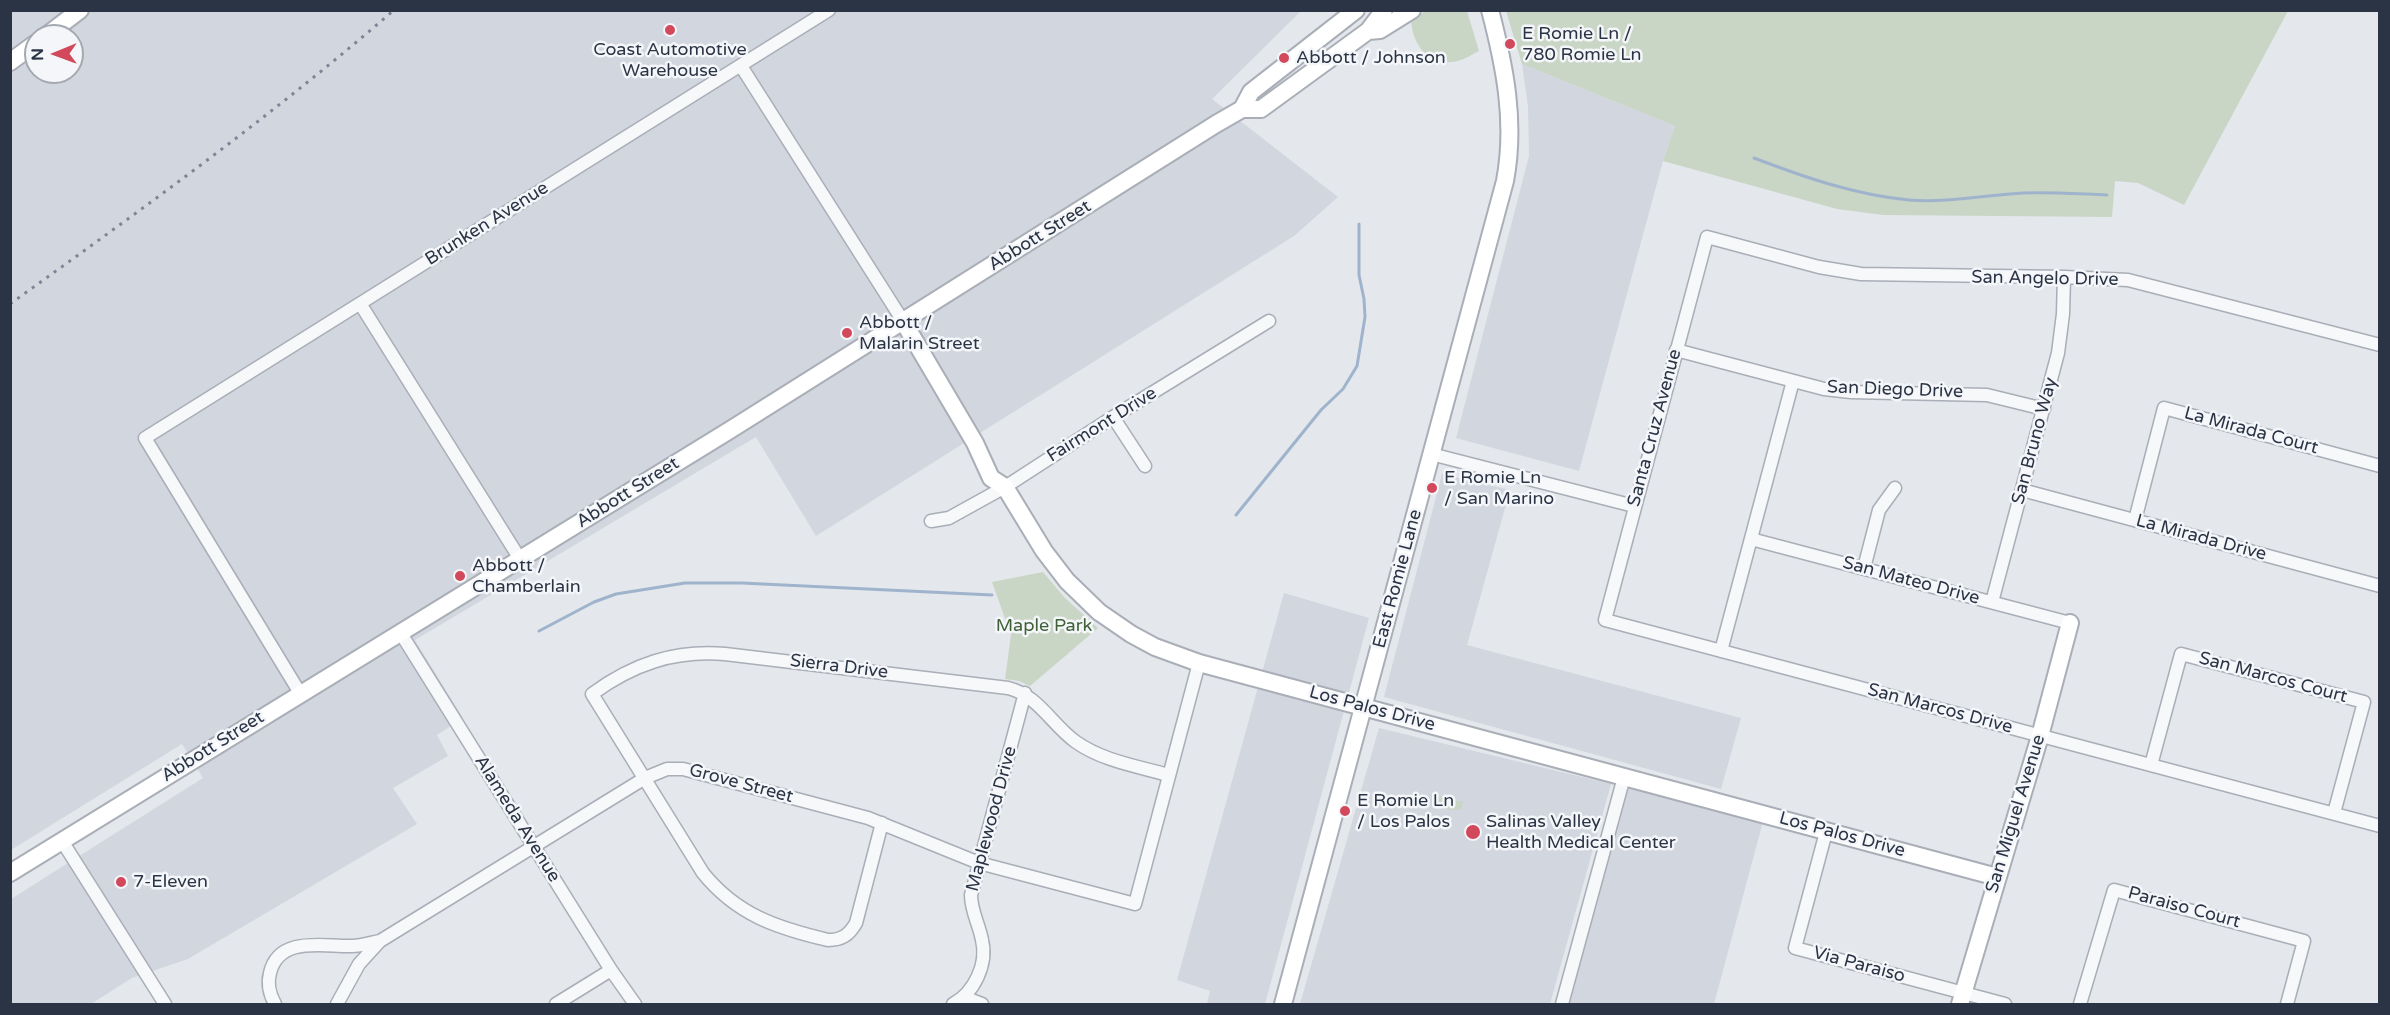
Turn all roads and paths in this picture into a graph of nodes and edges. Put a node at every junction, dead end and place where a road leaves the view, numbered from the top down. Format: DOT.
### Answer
graph roads {
  1 [pos="80,10"];
  2 [pos="829,10"];
  3 [pos="1356,10"];
  4 [pos="1384,10"];
  5 [pos="1412,10"];
  6 [pos="1477,10"];
  7 [pos="1490,10"];
  8 [pos="62,24"];
  9 [pos="1368,31"];
  10 [pos="1496,32"];
  11 [pos="24,52"];
  12 [pos="10,62"];
  13 [pos="741,66"];
  14 [pos="1242,109"];
  15 [pos="1707,237"];
  16 [pos="2064,277"];
  17 [pos="361,305"];
  18 [pos="903,321"];
  19 [pos="1269,321"];
  20 [pos="2379,345"];
  21 [pos="1676,350"];
  22 [pos="1793,381"];
  23 [pos="2044,409"];
  24 [pos="1113,417"];
  25 [pos="1431,454"];
  26 [pos="1145,466"];
  27 [pos="2379,466"];
  28 [pos="1005,487"];
  29 [pos="1894,488"];
  30 [pos="2022,490"];
  31 [pos="1634,507"];
  32 [pos="2135,520"];
  33 [pos="932,522"];
  34 [pos="1751,538"];
  35 [pos="520,559"];
  36 [pos="1863,568"];
  37 [pos="2379,586"];
  38 [pos="1992,602"];
  39 [pos="1605,620"];
  40 [pos="2070,623"];
  41 [pos="400,632"];
  42 [pos="1721,651"];
  43 [pos="1199,663"];
  44 [pos="300,693"];
  45 [pos="1025,693"];
  46 [pos="1362,707"];
  47 [pos="2040,736"];
  48 [pos="2151,765"];
  49 [pos="1168,775"];
  50 [pos="1624,777"];
  51 [pos="645,778"];
  52 [pos="2334,813"];
  53 [pos="882,823"];
  54 [pos="2379,826"];
  55 [pos="1826,832"];
  56 [pos="62,841"];
  57 [pos="534,846"];
  58 [pos="979,863"];
  59 [pos="10,873"];
  60 [pos="1997,877"];
  61 [pos="380,941"];
  62 [pos="349,946"];
  63 [pos="359,964"];
  64 [pos="611,970"];
  65 [pos="964,997"];
  66 [pos="1961,999"];
  67 [pos="165,1005"];
  68 [pos="275,1005"];
  69 [pos="337,1005"];
  70 [pos="556,1005"];
  71 [pos="635,1005"];
  72 [pos="953,1005"];
  73 [pos="982,1005"];
  74 [pos="1283,1005"];
  75 [pos="1562,1005"];
  76 [pos="2005,1005"];
  77 [pos="2080,1005"];
  78 [pos="2287,1005"];
  1 -- 8 [label="main road"];
  2 -- 13 [label="street, Brunken Avenue"];
  3 -- 14 [label="main road, Abbott Street"];
  4 -- 9 [label="main road, Abbott Street"];
  5 -- 9 [label="main road"];
  6 -- 10 [label="main road"];
  7 -- 10 [label="main road, East Romie Lane"];
  9 -- 14 [label="main road, Abbott Street"];
  10 -- 25 [label="main road, East Romie Lane"];
  11 -- 12 [label="main road"];
  13 -- 17 [label="street, Brunken Avenue"];
  13 -- 18 [label="street"];
  14 -- 18 [label="main road, Abbott Street"];
  15 -- 16 [label="street, San Angelo Drive"];
  15 -- 21 [label="street, Santa Cruz Avenue"];
  16 -- 20 [label="street, San Angelo Drive"];
  16 -- 23 [label="street, San Bruno Way"];
  17 -- 35 [label="street"];
  17 -- 44 [label="street, Brunken Avenue"];
  18 -- 28 [label="main road, Los Palos Drive"];
  18 -- 35 [label="main road, Abbott Street"];
  19 -- 24 [label="street, Fairmont Drive"];
  21 -- 22 [label="street, San Diego Drive"];
  21 -- 31 [label="street, Santa Cruz Avenue"];
  22 -- 23 [label="street, San Diego Drive"];
  22 -- 34 [label="street"];
  23 -- 30 [label="street, San Bruno Way"];
  24 -- 26 [label="street"];
  24 -- 28 [label="street, Fairmont Drive"];
  25 -- 31 [label="street"];
  25 -- 46 [label="main road, East Romie Lane"];
  27 -- 32 [label="street, La Mirada Court"];
  28 -- 33 [label="street, Fairmont Drive"];
  28 -- 43 [label="main road, Los Palos Drive"];
  29 -- 36 [label="street"];
  30 -- 32 [label="street, La Mirada Drive"];
  30 -- 38 [label="street, San Bruno Way"];
  31 -- 39 [label="street, Santa Cruz Avenue"];
  32 -- 37 [label="street, La Mirada Drive"];
  34 -- 36 [label="street, San Mateo Drive"];
  34 -- 42 [label="street"];
  35 -- 41 [label="main road, Abbott Street"];
  36 -- 38 [label="street, San Mateo Drive"];
  38 -- 40 [label="street, San Mateo Drive"];
  39 -- 42 [label="street, San Marcos Drive"];
  40 -- 47 [label="main road, San Miguel Avenue"];
  41 -- 44 [label="main road, Abbott Street"];
  41 -- 57 [label="street, Alameda Avenue"];
  42 -- 47 [label="street, San Marcos Drive"];
  43 -- 46 [label="main road, Los Palos Drive"];
  43 -- 49 [label="street"];
  44 -- 56 [label="main road, Abbott Street"];
  45 -- 49 [label="street"];
  45 -- 51 [label="street, Sierra Drive"];
  45 -- 58 [label="street, Maplewood Drive"];
  46 -- 50 [label="main road, Los Palos Drive"];
  46 -- 74 [label="main road, East Romie Lane"];
  47 -- 48 [label="street, San Marcos Drive"];
  47 -- 60 [label="main road, San Miguel Avenue"];
  48 -- 52 [label="street, San Marcos Drive"];
  48 -- 52 [label="street, San Marcos Court"];
  49 -- 58 [label="street, Grove Street"];
  50 -- 55 [label="main road, Los Palos Drive"];
  50 -- 75 [label="street"];
  51 -- 53 [label="street, Grove Street"];
  51 -- 53 [label="street"];
  51 -- 57 [label="street, Grove Street"];
  52 -- 54 [label="street, San Marcos Drive"];
  53 -- 58 [label="street, Grove Street"];
  55 -- 60 [label="main road, Los Palos Drive"];
  55 -- 66 [label="street, Via Paraiso"];
  56 -- 59 [label="main road, Abbott Street"];
  56 -- 67 [label="street"];
  57 -- 61 [label="street, Grove Street"];
  57 -- 64 [label="street, Alameda Avenue"];
  58 -- 65 [label="street, Maplewood Drive"];
  60 -- 66 [label="main road, San Miguel Avenue"];
  61 -- 62 [label="street, Grove Street"];
  61 -- 63 [label="street, Grove Street"];
  62 -- 63 [label="street"];
  62 -- 68 [label="street, Grove Street"];
  63 -- 69 [label="street, Grove Street"];
  64 -- 70 [label="street"];
  64 -- 71 [label="street, Alameda Avenue"];
  65 -- 72 [label="street, Maplewood Drive"];
  65 -- 73 [label="street"];
  66 -- 76 [label="street, Via Paraiso"];
  77 -- 78 [label="street, Paraiso Court"];
}
